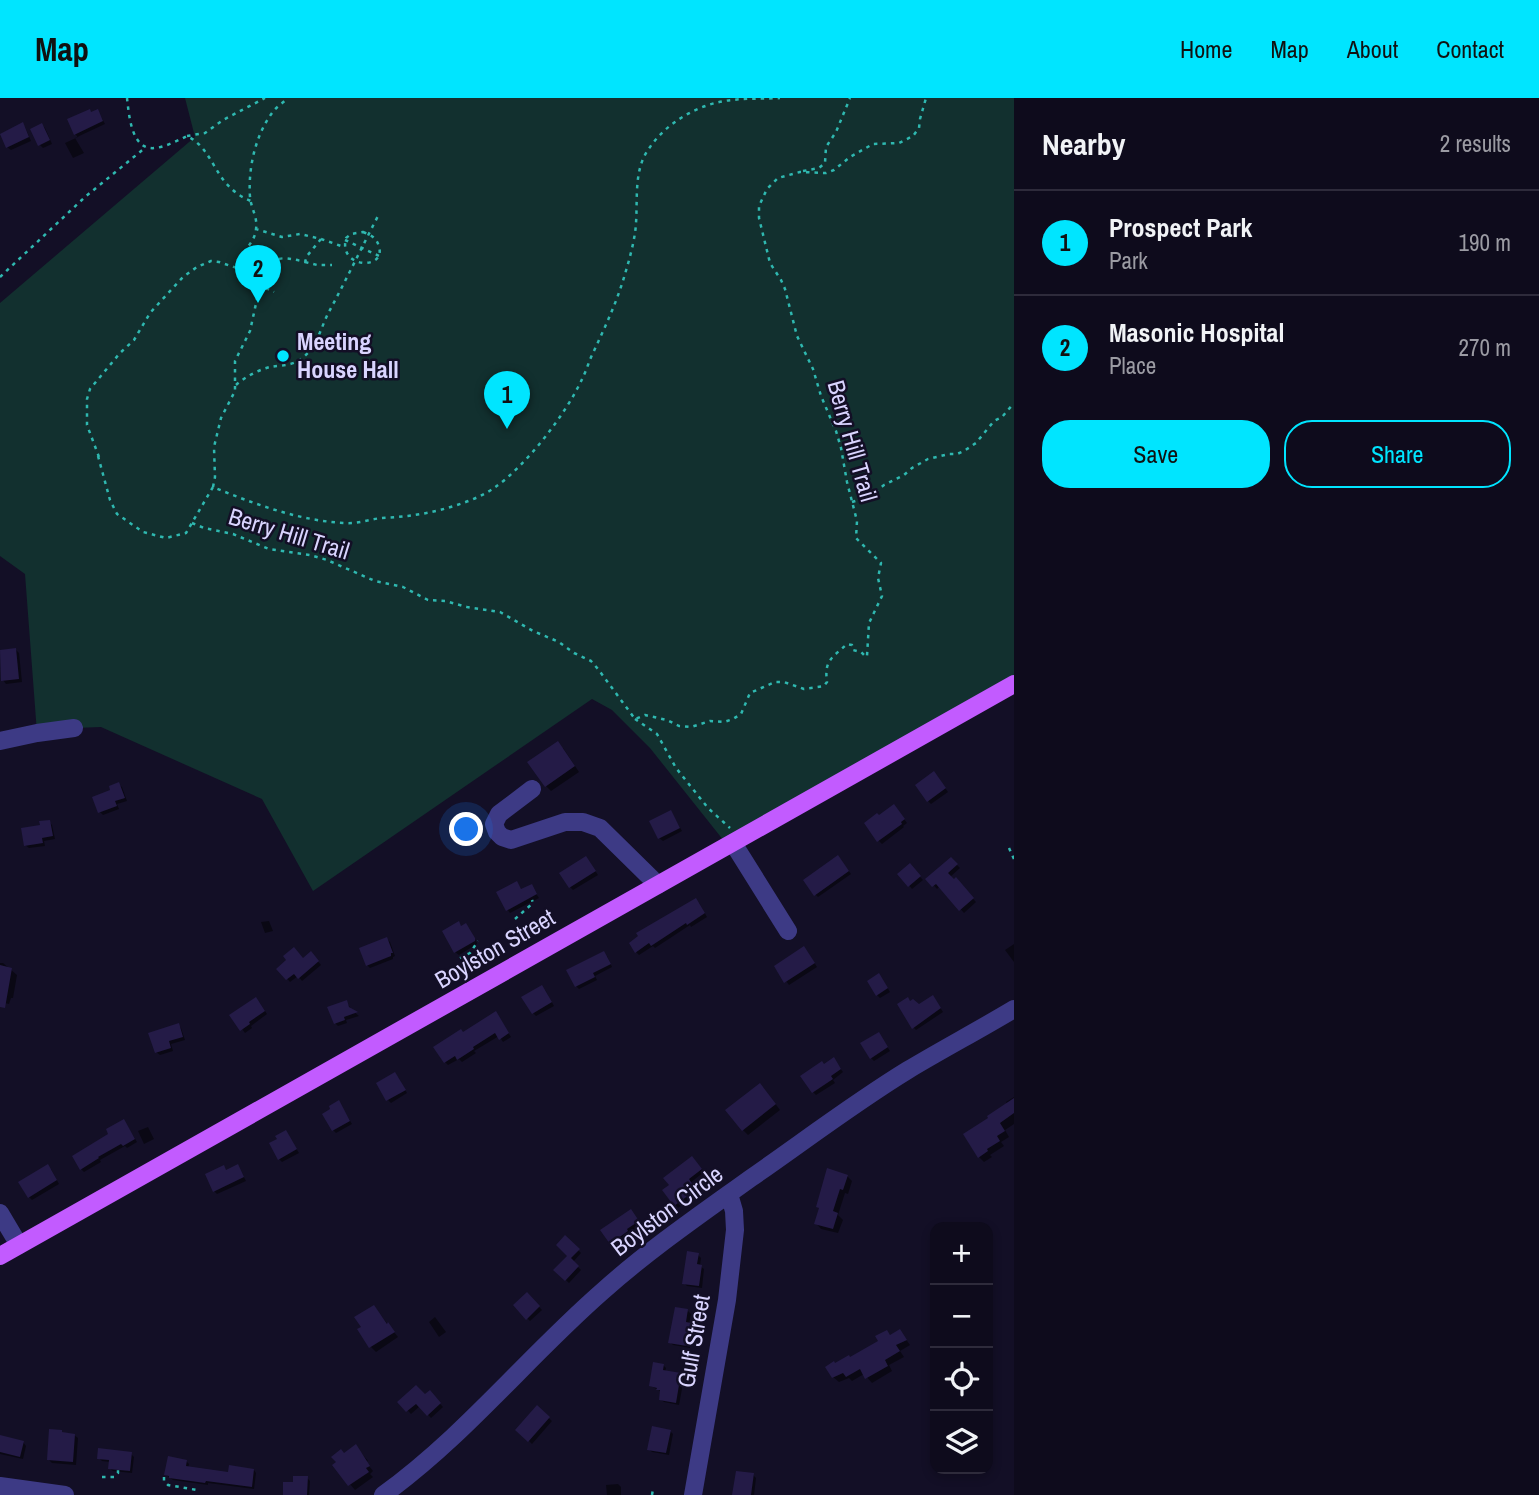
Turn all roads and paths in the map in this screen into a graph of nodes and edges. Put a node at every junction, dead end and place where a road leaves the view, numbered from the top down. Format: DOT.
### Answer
graph roads {
  1 [pos="127,98"];
  2 [pos="265,98"];
  3 [pos="288,98"];
  4 [pos="780,98"];
  5 [pos="850,98"];
  6 [pos="926,98"];
  7 [pos="187,136"];
  8 [pos="146,148"];
  9 [pos="800,172"];
  10 [pos="250,201"];
  11 [pos="378,216"];
  12 [pos="256,229"];
  13 [pos="369,234"];
  14 [pos="321,239"];
  15 [pos="345,240"];
  16 [pos="345,247"];
  17 [pos="362,248"];
  18 [pos="379,256"];
  19 [pos="356,261"];
  20 [pos="305,262"];
  21 [pos="332,265"];
  22 [pos="237,268"];
  23 [pos="0,277"];
  24 [pos="255,286"];
  25 [pos="274,292"];
  26 [pos="236,386"];
  27 [pos="1014,403"];
  28 [pos="213,487"];
  29 [pos="852,502"];
  30 [pos="192,523"];
  31 [pos="1014,684"];
  32 [pos="635,719"];
  33 [pos="74,728"];
  34 [pos="0,741"];
  35 [pos="532,789"];
  36 [pos="737,841"];
  37 [pos="1009,848"];
  38 [pos="1014,859"];
  39 [pos="658,885"];
  40 [pos="532,900"];
  41 [pos="524,904"];
  42 [pos="527,909"];
  43 [pos="515,919"];
  44 [pos="788,931"];
  45 [pos="478,941"];
  46 [pos="460,958"];
  47 [pos="1014,1009"];
  48 [pos="729,1194"];
  49 [pos="0,1213"];
  50 [pos="19,1245"];
  51 [pos="0,1256"];
  52 [pos="118,1470"];
  53 [pos="102,1477"];
  54 [pos="164,1477"];
  55 [pos="0,1486"];
  56 [pos="653,1489"];
  57 [pos="197,1490"];
  58 [pos="65,1495"];
  59 [pos="383,1495"];
  60 [pos="652,1495"];
  61 [pos="693,1495"];
  1 -- 8 [label="path"];
  2 -- 7 [label="path"];
  3 -- 10 [label="path"];
  4 -- 28 [label="path"];
  5 -- 9 [label="path"];
  6 -- 9 [label="path, Berry Hill Trail"];
  7 -- 8 [label="path"];
  7 -- 10 [label="path"];
  8 -- 23 [label="path"];
  9 -- 29 [label="path, Berry Hill Trail"];
  10 -- 12 [label="path"];
  11 -- 13 [label="path"];
  12 -- 14 [label="path"];
  12 -- 22 [label="path"];
  13 -- 15 [label="path"];
  13 -- 17 [label="path"];
  13 -- 18 [label="path"];
  14 -- 16 [label="path"];
  14 -- 20 [label="path"];
  15 -- 16 [label="path"];
  15 -- 17 [label="path"];
  16 -- 19 [label="path"];
  17 -- 18 [label="path"];
  17 -- 19 [label="path"];
  18 -- 19 [label="path"];
  19 -- 26 [label="path"];
  20 -- 21 [label="path"];
  20 -- 24 [label="path"];
  22 -- 24 [label="path"];
  22 -- 30 [label="path"];
  24 -- 25 [label="path"];
  24 -- 26 [label="path"];
  26 -- 28 [label="path"];
  27 -- 29 [label="path"];
  28 -- 30 [label="path"];
  29 -- 32 [label="path, Berry Hill Trail"];
  30 -- 32 [label="path, Berry Hill Trail"];
  31 -- 36 [label="main road, Boylston Street"];
  32 -- 36 [label="path"];
  33 -- 34 [label="street"];
  35 -- 39 [label="street"];
  36 -- 39 [label="main road, Boylston Street"];
  36 -- 44 [label="street"];
  37 -- 38 [label="path"];
  39 -- 50 [label="main road, Boylston Street"];
  40 -- 42 [label="path"];
  41 -- 42 [label="path"];
  42 -- 43 [label="path"];
  45 -- 46 [label="path"];
  47 -- 48 [label="street, Boylston Circle"];
  48 -- 59 [label="street, Boylston Circle"];
  48 -- 61 [label="street, Gulf Street"];
  49 -- 50 [label="street"];
  50 -- 51 [label="main road, Boylston Street"];
  52 -- 53 [label="path"];
  54 -- 57 [label="path"];
  55 -- 58 [label="street"];
  56 -- 60 [label="path"];
}
